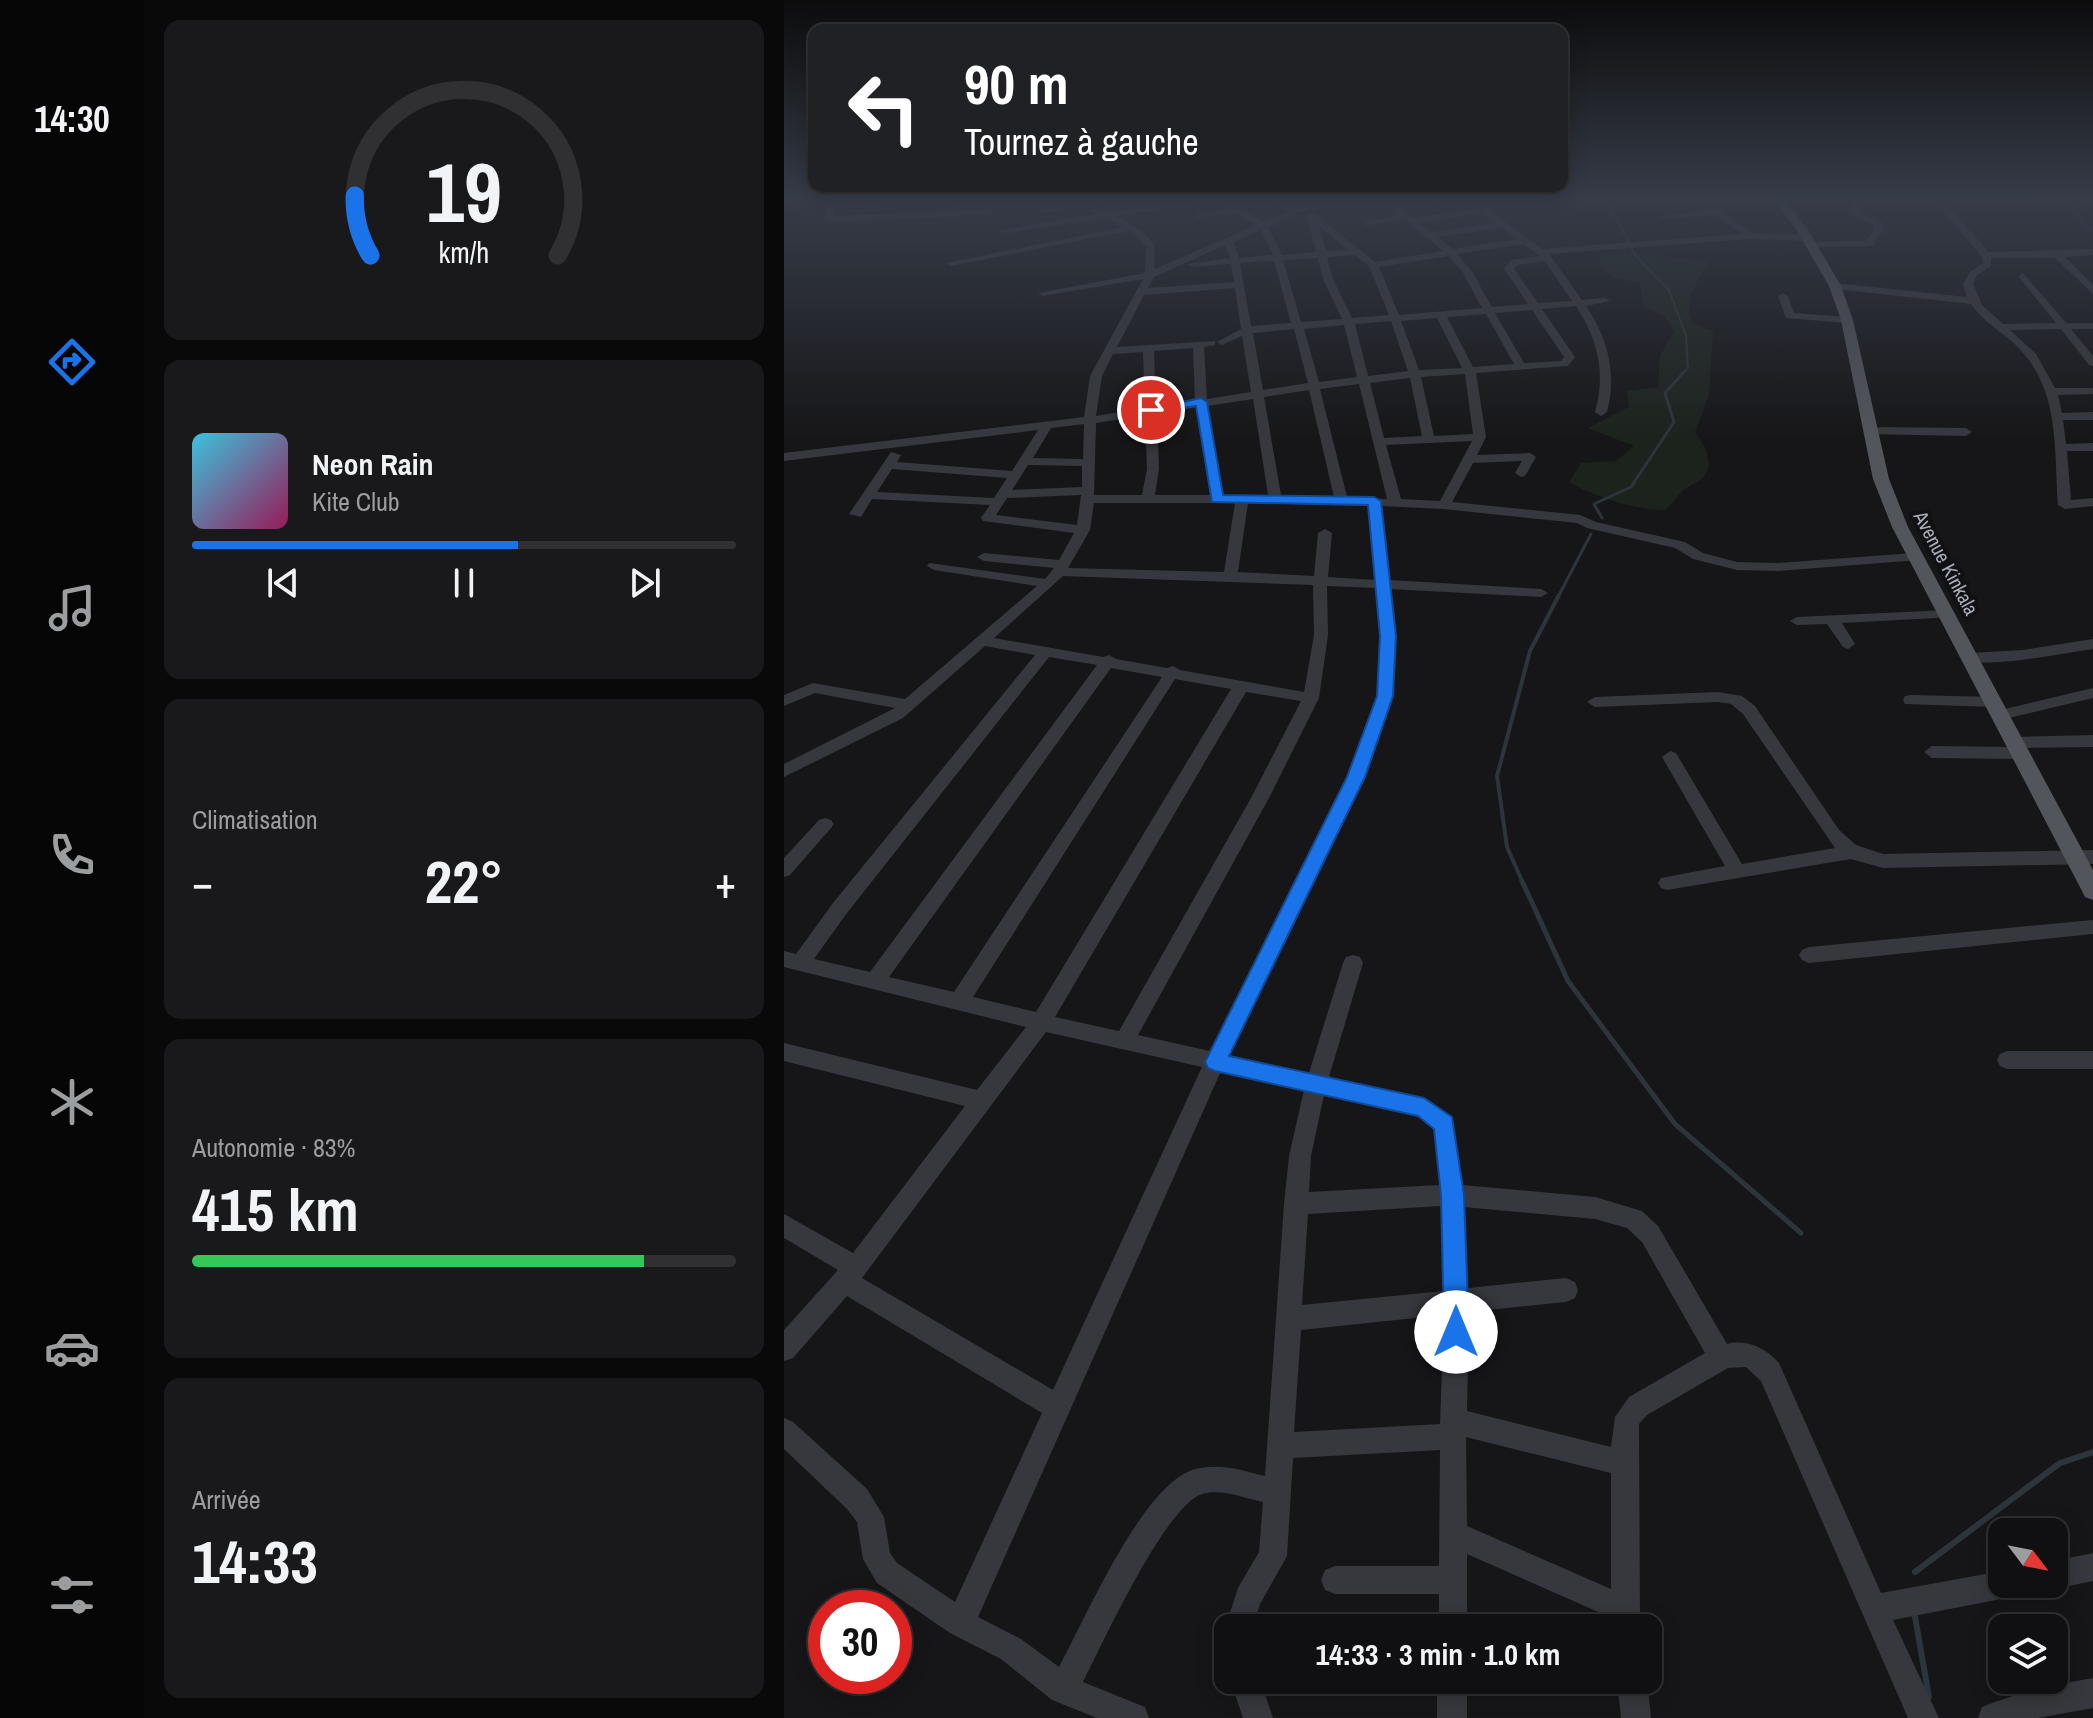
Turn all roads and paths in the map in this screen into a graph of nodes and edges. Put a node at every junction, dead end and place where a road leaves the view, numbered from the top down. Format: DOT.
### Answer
graph roads {
  1 [pos="1125,279"];
  2 [pos="1148,279"];
  3 [pos="1237,279"];
  4 [pos="1283,279"];
  5 [pos="1328,279"];
  6 [pos="1379,279"];
  7 [pos="1471,279"];
  8 [pos="1515,279"];
  9 [pos="1562,279"];
  10 [pos="1831,279"];
  11 [pos="1968,279"];
  12 [pos="2025,279"];
  13 [pos="1237,285"];
  14 [pos="1835,286"];
  15 [pos="1140,292"];
  16 [pos="1043,293"];
  17 [pos="1783,296"];
  18 [pos="1605,301"];
  19 [pos="1972,301"];
  20 [pos="1579,303"];
  21 [pos="1532,305"];
  22 [pos="1487,309"];
  23 [pos="1440,313"];
  24 [pos="1396,318"];
  25 [pos="1847,320"];
  26 [pos="1349,323"];
  27 [pos="1299,325"];
  28 [pos="2062,326"];
  29 [pos="2093,326"];
  30 [pos="1998,327"];
  31 [pos="1247,335"];
  32 [pos="1198,343"];
  33 [pos="1148,347"];
  34 [pos="1110,351"];
  35 [pos="2093,363"];
  36 [pos="1521,367"];
  37 [pos="1470,372"];
  38 [pos="1415,374"];
  39 [pos="1363,380"];
  40 [pos="1313,386"];
  41 [pos="2093,391"];
  42 [pos="2051,392"];
  43 [pos="1258,394"];
  44 [pos="1201,402"];
  45 [pos="1151,410"];
  46 [pos="1601,412"];
  47 [pos="2093,416"];
  48 [pos="2055,417"];
  49 [pos="1092,420"];
  50 [pos="1047,426"];
  51 [pos="1871,431"];
  52 [pos="1966,432"];
  53 [pos="1480,437"];
  54 [pos="1429,439"];
  55 [pos="1380,442"];
  56 [pos="904,443"];
  57 [pos="2093,447"];
  58 [pos="2059,448"];
  59 [pos="784,457"];
  60 [pos="1467,459"];
  61 [pos="1025,461"];
  62 [pos="1090,463"];
  63 [pos="887,465"];
  64 [pos="1521,473"];
  65 [pos="1016,475"];
  66 [pos="867,495"];
  67 [pos="1089,495"];
  68 [pos="1001,498"];
  69 [pos="1148,498"];
  70 [pos="1275,498"];
  71 [pos="1217,499"];
  72 [pos="1242,499"];
  73 [pos="1341,500"];
  74 [pos="1384,502"];
  75 [pos="2093,502"];
  76 [pos="1444,505"];
  77 [pos="856,514"];
  78 [pos="1083,530"];
  79 [pos="1325,533"];
  80 [pos="984,557"];
  81 [pos="1914,557"];
  82 [pos="934,566"];
  83 [pos="1062,569"];
  84 [pos="1230,576"];
  85 [pos="1320,582"];
  86 [pos="1384,583"];
  87 [pos="1048,584"];
  88 [pos="1541,593"];
  89 [pos="1949,614"];
  90 [pos="1832,620"];
  91 [pos="1797,621"];
  92 [pos="984,641"];
  93 [pos="1848,644"];
  94 [pos="2093,644"];
  95 [pos="1046,651"];
  96 [pos="1970,658"];
  97 [pos="1109,660"];
  98 [pos="1173,671"];
  99 [pos="1241,686"];
  100 [pos="2093,693"];
  101 [pos="1311,698"];
  102 [pos="1911,700"];
  103 [pos="784,701"];
  104 [pos="1595,702"];
  105 [pos="909,705"];
  106 [pos="1997,709"];
  107 [pos="2093,741"];
  108 [pos="2018,748"];
  109 [pos="1932,752"];
  110 [pos="1670,757"];
  111 [pos="784,771"];
  112 [pos="825,824"];
  113 [pos="1851,852"];
  114 [pos="2084,858"];
  115 [pos="784,870"];
  116 [pos="1738,872"];
  117 [pos="1667,883"];
  118 [pos="2093,891"];
  119 [pos="2093,927"];
  120 [pos="1809,955"];
  121 [pos="792,961"];
  122 [pos="1353,963"];
  123 [pos="874,982"];
  124 [pos="959,1002"];
  125 [pos="1041,1022"];
  126 [pos="1124,1041"];
  127 [pos="784,1052"];
  128 [pos="2007,1060"];
  129 [pos="2093,1060"];
  130 [pos="1215,1062"];
  131 [pos="1316,1084"];
  132 [pos="982,1101"];
  133 [pos="1452,1195"];
  134 [pos="1295,1204"];
  135 [pos="784,1225"];
  136 [pos="850,1274"];
  137 [pos="1566,1290"];
  138 [pos="1457,1303"];
  139 [pos="1287,1319"];
  140 [pos="784,1349"];
  141 [pos="1721,1358"];
  142 [pos="1057,1407"];
  143 [pos="1453,1429"];
  144 [pos="784,1431"];
  145 [pos="1281,1446"];
  146 [pos="1624,1463"];
  147 [pos="1278,1492"];
  148 [pos="1454,1534"];
  149 [pos="2093,1567"];
  150 [pos="2068,1572"];
  151 [pos="1335,1580"];
  152 [pos="1453,1580"];
  153 [pos="1988,1587"];
  154 [pos="1873,1609"];
  155 [pos="1243,1614"];
  156 [pos="1453,1614"];
  157 [pos="1617,1614"];
  158 [pos="1625,1614"];
  159 [pos="960,1623"];
  160 [pos="1063,1689"];
  161 [pos="2093,1693"];
  162 [pos="1250,1694"];
  163 [pos="1452,1694"];
  164 [pos="1633,1694"];
  165 [pos="1134,1718"];
  166 [pos="1258,1718"];
  167 [pos="1452,1718"];
  168 [pos="1636,1718"];
  169 [pos="1924,1718"];
  170 [pos="1993,1718"];
  1 -- 16 [label="street"];
  2 -- 15 [label="street"];
  3 -- 13 [label="street"];
  4 -- 27 [label="street"];
  5 -- 26 [label="street"];
  6 -- 24 [label="street"];
  7 -- 22 [label="street"];
  8 -- 21 [label="street"];
  9 -- 20 [label="street"];
  10 -- 14 [label="main road, Avenue Kinkala"];
  11 -- 19 [label="street"];
  12 -- 28 [label="street"];
  13 -- 15 [label="street"];
  13 -- 31 [label="street"];
  14 -- 19 [label="street"];
  14 -- 25 [label="main road, Avenue Kinkala"];
  15 -- 34 [label="street"];
  17 -- 25 [label="street"];
  18 -- 20 [label="street"];
  19 -- 30 [label="street"];
  20 -- 21 [label="street"];
  20 -- 46 [label="street"];
  21 -- 22 [label="street"];
  21 -- 36 [label="street"];
  22 -- 23 [label="street"];
  22 -- 36 [label="street"];
  23 -- 24 [label="street"];
  23 -- 37 [label="street"];
  24 -- 26 [label="street"];
  24 -- 38 [label="street"];
  25 -- 51 [label="main road, Avenue Kinkala"];
  26 -- 27 [label="street"];
  26 -- 39 [label="street"];
  27 -- 31 [label="street"];
  27 -- 40 [label="street"];
  28 -- 29 [label="street"];
  28 -- 30 [label="street"];
  28 -- 35 [label="street"];
  30 -- 42 [label="street"];
  31 -- 32 [label="street"];
  31 -- 43 [label="street"];
  32 -- 33 [label="street"];
  32 -- 44 [label="street"];
  33 -- 34 [label="street"];
  33 -- 45 [label="street"];
  34 -- 49 [label="street"];
  36 -- 37 [label="street"];
  37 -- 38 [label="street"];
  37 -- 53 [label="street"];
  38 -- 39 [label="street"];
  38 -- 54 [label="street"];
  39 -- 40 [label="street"];
  39 -- 55 [label="street"];
  40 -- 43 [label="street"];
  40 -- 73 [label="street"];
  41 -- 42 [label="street"];
  42 -- 48 [label="street"];
  43 -- 44 [label="street"];
  43 -- 70 [label="street"];
  44 -- 45 [label="street"];
  44 -- 71 [label="street"];
  45 -- 49 [label="street"];
  45 -- 69 [label="street"];
  47 -- 48 [label="street"];
  48 -- 58 [label="street"];
  49 -- 50 [label="street"];
  49 -- 62 [label="street"];
  50 -- 56 [label="street"];
  50 -- 61 [label="street"];
  51 -- 52 [label="street"];
  51 -- 81 [label="main road, Avenue Kinkala"];
  53 -- 54 [label="street"];
  53 -- 60 [label="street"];
  54 -- 55 [label="street"];
  55 -- 74 [label="street"];
  56 -- 59 [label="street"];
  56 -- 63 [label="street"];
  57 -- 58 [label="street"];
  58 -- 75 [label="street"];
  60 -- 64 [label="street"];
  60 -- 76 [label="street"];
  61 -- 62 [label="street"];
  61 -- 65 [label="street"];
  62 -- 67 [label="street"];
  63 -- 65 [label="street"];
  63 -- 66 [label="street"];
  65 -- 68 [label="street"];
  66 -- 68 [label="street"];
  66 -- 77 [label="street"];
  67 -- 68 [label="street"];
  67 -- 69 [label="street"];
  67 -- 78 [label="street"];
  68 -- 78 [label="street"];
  69 -- 71 [label="street"];
  70 -- 72 [label="street"];
  70 -- 73 [label="street"];
  71 -- 72 [label="street"];
  72 -- 84 [label="street"];
  73 -- 74 [label="street"];
  74 -- 76 [label="street"];
  74 -- 86 [label="street"];
  76 -- 81 [label="street"];
  78 -- 83 [label="street"];
  79 -- 85 [label="street"];
  80 -- 83 [label="street"];
  81 -- 89 [label="main road, Avenue Kinkala"];
  82 -- 87 [label="street"];
  83 -- 84 [label="street"];
  83 -- 87 [label="street"];
  84 -- 85 [label="street"];
  85 -- 86 [label="street"];
  85 -- 101 [label="street"];
  86 -- 88 [label="street"];
  86 -- 130 [label="street"];
  87 -- 92 [label="street"];
  89 -- 90 [label="street"];
  89 -- 96 [label="main road, Avenue Kinkala"];
  90 -- 91 [label="street"];
  90 -- 93 [label="street"];
  92 -- 95 [label="street"];
  92 -- 105 [label="street"];
  94 -- 96 [label="street"];
  95 -- 97 [label="street"];
  95 -- 121 [label="street"];
  96 -- 106 [label="main road, Avenue Kinkala"];
  97 -- 98 [label="street"];
  97 -- 123 [label="street"];
  98 -- 99 [label="street"];
  98 -- 124 [label="street"];
  99 -- 101 [label="street"];
  99 -- 125 [label="street"];
  100 -- 106 [label="street"];
  101 -- 126 [label="street"];
  102 -- 106 [label="street"];
  103 -- 105 [label="street"];
  104 -- 113 [label="street"];
  105 -- 111 [label="street"];
  106 -- 108 [label="main road, Avenue Kinkala"];
  107 -- 108 [label="street"];
  108 -- 109 [label="street"];
  108 -- 114 [label="main road, Avenue Kinkala"];
  110 -- 116 [label="street"];
  112 -- 115 [label="street"];
  113 -- 114 [label="street"];
  113 -- 116 [label="street"];
  114 -- 118 [label="main road, Avenue Kinkala"];
  116 -- 117 [label="street"];
  119 -- 120 [label="street"];
  121 -- 123 [label="street"];
  122 -- 131 [label="street"];
  123 -- 124 [label="street"];
  124 -- 125 [label="street"];
  125 -- 126 [label="street"];
  125 -- 132 [label="street"];
  126 -- 130 [label="street"];
  127 -- 132 [label="street"];
  128 -- 129 [label="street"];
  130 -- 131 [label="street"];
  130 -- 142 [label="street"];
  131 -- 133 [label="street"];
  131 -- 134 [label="street"];
  132 -- 136 [label="street"];
  133 -- 134 [label="street"];
  133 -- 138 [label="street"];
  133 -- 141 [label="street"];
  134 -- 139 [label="street"];
  135 -- 136 [label="street"];
  136 -- 140 [label="street"];
  136 -- 142 [label="street"];
  137 -- 138 [label="street"];
  138 -- 139 [label="street"];
  138 -- 143 [label="street"];
  139 -- 145 [label="street"];
  141 -- 146 [label="street"];
  141 -- 154 [label="street"];
  142 -- 159 [label="street"];
  143 -- 145 [label="street"];
  143 -- 146 [label="street"];
  143 -- 148 [label="street"];
  144 -- 159 [label="street"];
  145 -- 147 [label="street"];
  146 -- 158 [label="street"];
  147 -- 155 [label="street"];
  147 -- 160 [label="street"];
  148 -- 152 [label="street"];
  148 -- 157 [label="street"];
  149 -- 150 [label="street"];
  151 -- 152 [label="street"];
  152 -- 156 [label="street"];
  153 -- 154 [label="street"];
  154 -- 169 [label="street"];
  159 -- 160 [label="street"];
  160 -- 165 [label="street"];
  161 -- 170 [label="street"];
  162 -- 166 [label="street"];
  163 -- 167 [label="street"];
  164 -- 168 [label="street"];
}
